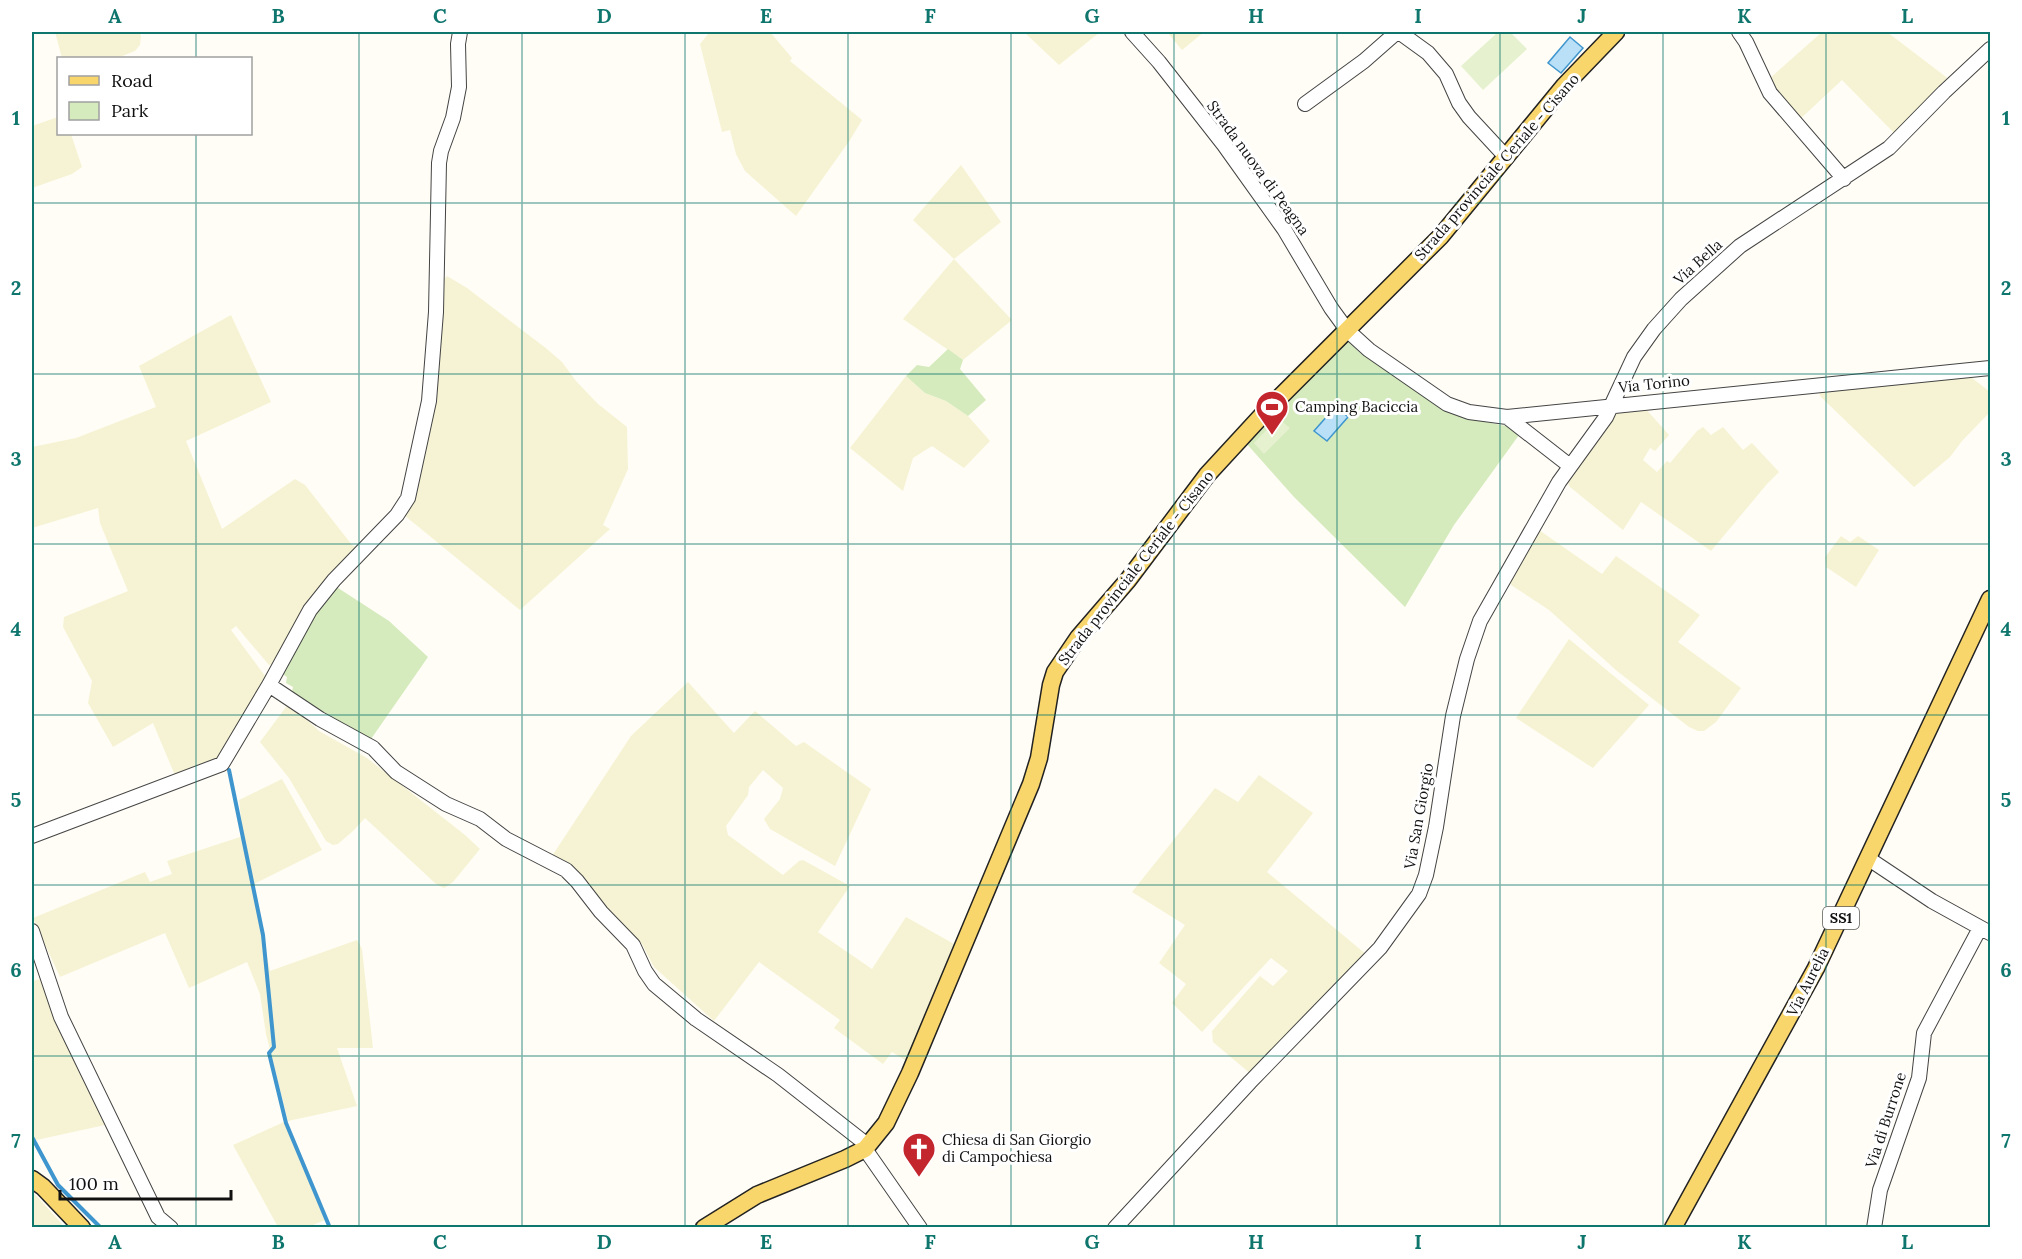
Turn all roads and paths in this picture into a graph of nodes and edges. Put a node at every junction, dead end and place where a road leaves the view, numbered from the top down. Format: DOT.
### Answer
graph roads {
  1 [pos="460,32"];
  2 [pos="1132,32"];
  3 [pos="1398,32"];
  4 [pos="1616,32"];
  5 [pos="1739,32"];
  6 [pos="1990,50"];
  7 [pos="1305,104"];
  8 [pos="1507,158"];
  9 [pos="1844,179"];
  10 [pos="1347,330"];
  11 [pos="1990,368"];
  12 [pos="1612,406"];
  13 [pos="1507,417"];
  14 [pos="1570,466"];
  15 [pos="1990,599"];
  16 [pos="269,685"];
  17 [pos="32,836"];
  18 [pos="1869,859"];
  19 [pos="32,931"];
  20 [pos="1985,931"];
  21 [pos="865,1149"];
  22 [pos="32,1179"];
  23 [pos="82,1227"];
  24 [pos="171,1227"];
  25 [pos="704,1227"];
  26 [pos="920,1227"];
  27 [pos="1115,1227"];
  28 [pos="1673,1227"];
  29 [pos="1874,1227"];
  1 -- 16 [label="street"];
  2 -- 10 [label="street, Strada nuova di Peagna"];
  3 -- 7 [label="street"];
  3 -- 8 [label="street"];
  4 -- 8 [label="main road, Strada provinciale Ceriale - Cisano"];
  5 -- 9 [label="street"];
  6 -- 9 [label="street, Via Bella"];
  8 -- 10 [label="main road, Strada provinciale Ceriale - Cisano"];
  9 -- 12 [label="street, Via Bella"];
  10 -- 13 [label="street, Via Torino"];
  10 -- 21 [label="main road, Strada provinciale Ceriale - Cisano"];
  11 -- 12 [label="street, Via Torino"];
  12 -- 13 [label="street, Via Torino"];
  12 -- 14 [label="street, Via San Giorgio"];
  13 -- 14 [label="street"];
  14 -- 27 [label="street, Via San Giorgio"];
  15 -- 18 [label="main road, Via Aurelia / SS1"];
  16 -- 17 [label="street"];
  16 -- 21 [label="street"];
  18 -- 20 [label="street, Via di Burrone"];
  18 -- 28 [label="main road, Via Aurelia / SS1"];
  19 -- 24 [label="street"];
  20 -- 29 [label="street, Via di Burrone"];
  21 -- 25 [label="main road, Strada provinciale Ceriale - Cisano"];
  21 -- 26 [label="street"];
  22 -- 23 [label="main road"];
}
